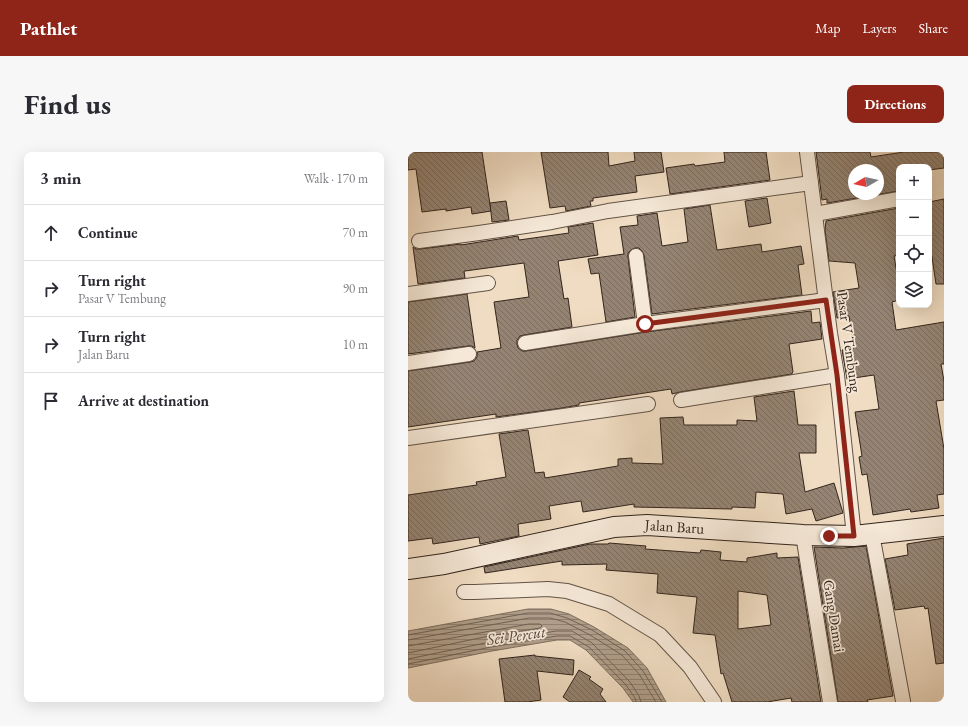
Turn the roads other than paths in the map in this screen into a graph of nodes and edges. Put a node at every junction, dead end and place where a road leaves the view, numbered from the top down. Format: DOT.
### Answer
graph roads {
  1 [pos="807,152"];
  2 [pos="811,183"];
  3 [pos="896,200"];
  4 [pos="815,214"];
  5 [pos="419,240"];
  6 [pos="636,256"];
  7 [pos="488,283"];
  8 [pos="408,294"];
  9 [pos="826,300"];
  10 [pos="645,324"];
  11 [pos="525,343"];
  12 [pos="469,354"];
  13 [pos="408,363"];
  14 [pos="837,375"];
  15 [pos="682,400"];
  16 [pos="648,404"];
  17 [pos="408,438"];
  18 [pos="944,526"];
  19 [pos="803,535"];
  20 [pos="863,535"];
  21 [pos="408,569"];
  22 [pos="464,592"];
  23 [pos="903,701"];
  24 [pos="714,702"];
  25 [pos="830,702"];
  1 -- 2 [label="street, Pasar V Tembung"];
  2 -- 4 [label="street, Pasar V Tembung"];
  2 -- 5 [label="street"];
  3 -- 4 [label="street"];
  4 -- 9 [label="street, Pasar V Tembung"];
  6 -- 10 [label="street"];
  7 -- 8 [label="street"];
  9 -- 10 [label="street"];
  9 -- 14 [label="street, Pasar V Tembung"];
  10 -- 11 [label="street"];
  12 -- 13 [label="street"];
  14 -- 15 [label="street"];
  14 -- 20 [label="street, Pasar V Tembung"];
  16 -- 17 [label="street"];
  18 -- 20 [label="main road, Jalan Baru"];
  19 -- 20 [label="main road, Jalan Baru"];
  19 -- 21 [label="main road, Jalan Baru"];
  19 -- 25 [label="street, Gang Damai"];
  20 -- 23 [label="street, Pasar V Tembung"];
  22 -- 24 [label="street"];
}
